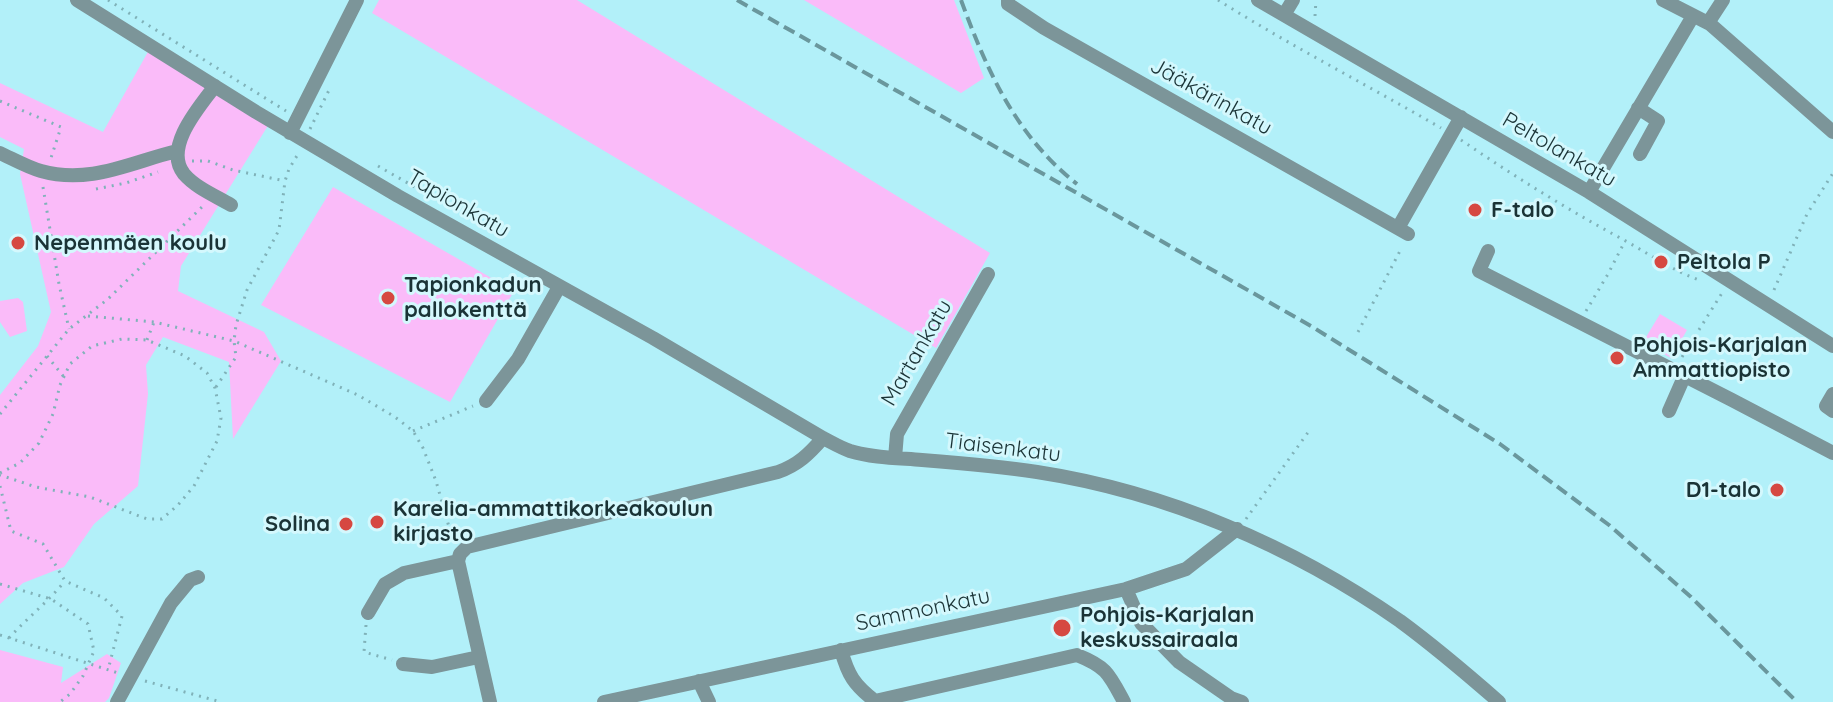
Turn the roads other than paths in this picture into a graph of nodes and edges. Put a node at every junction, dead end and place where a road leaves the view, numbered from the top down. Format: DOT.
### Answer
graph roads {
  1 [pos="77,0"];
  2 [pos="357,0"];
  3 [pos="1008,0"];
  4 [pos="1258,0"];
  5 [pos="1293,0"];
  6 [pos="1663,0"];
  7 [pos="1723,0"];
  8 [pos="1284,15"];
  9 [pos="1693,16"];
  10 [pos="1708,23"];
  11 [pos="215,86"];
  12 [pos="1638,108"];
  13 [pos="1461,117"];
  14 [pos="1833,132"];
  15 [pos="290,133"];
  16 [pos="177,151"];
  17 [pos="0,153"];
  18 [pos="1640,154"];
  19 [pos="1589,192"];
  20 [pos="231,205"];
  21 [pos="1488,251"];
  22 [pos="988,274"];
  23 [pos="559,287"];
  24 [pos="1833,346"];
  25 [pos="1679,374"];
  26 [pos="1833,394"];
  27 [pos="486,401"];
  28 [pos="1669,411"];
  29 [pos="1833,411"];
  30 [pos="823,438"];
  31 [pos="1833,453"];
  32 [pos="895,458"];
  33 [pos="1241,524"];
  34 [pos="458,561"];
  35 [pos="198,577"];
  36 [pos="1126,589"];
  37 [pos="368,613"];
  38 [pos="841,650"];
  39 [pos="479,655"];
  40 [pos="403,664"];
  41 [pos="699,681"];
  42 [pos="875,701"];
  43 [pos="117,702"];
  44 [pos="490,702"];
  45 [pos="604,702"];
  46 [pos="709,702"];
  47 [pos="1124,702"];
  48 [pos="1242,702"];
  49 [pos="1499,702"];
  1 -- 11 [label="street, Tapionkatu"];
  2 -- 15 [label="street"];
  3 -- 13 [label="street, Jääkärinkatu"];
  4 -- 8 [label="street, Peltolankatu"];
  5 -- 8 [label="street"];
  6 -- 9 [label="street"];
  7 -- 10 [label="street"];
  8 -- 13 [label="street, Peltolankatu"];
  9 -- 10 [label="street"];
  9 -- 12 [label="street"];
  10 -- 14 [label="street"];
  11 -- 15 [label="street, Tapionkatu"];
  11 -- 16 [label="street"];
  12 -- 18 [label="street"];
  12 -- 19 [label="street"];
  13 -- 19 [label="street, Peltolankatu"];
  15 -- 23 [label="street, Tapionkatu"];
  16 -- 17 [label="street"];
  16 -- 20 [label="street"];
  19 -- 24 [label="street, Peltolankatu"];
  21 -- 25 [label="street"];
  22 -- 32 [label="street, Martankatu"];
  23 -- 27 [label="street"];
  23 -- 30 [label="street, Tapionkatu"];
  25 -- 28 [label="street"];
  25 -- 31 [label="street"];
  26 -- 29 [label="street"];
  30 -- 32 [label="street, Tiaisenkatu"];
  30 -- 34 [label="street"];
  32 -- 33 [label="street, Tiaisenkatu"];
  33 -- 36 [label="street, Sammonkatu"];
  33 -- 49 [label="street, Tiaisenkatu"];
  34 -- 37 [label="street"];
  34 -- 39 [label="street"];
  35 -- 43 [label="street"];
  36 -- 38 [label="street, Sammonkatu"];
  36 -- 48 [label="street"];
  38 -- 41 [label="street, Sammonkatu"];
  38 -- 42 [label="street"];
  39 -- 40 [label="street"];
  39 -- 44 [label="street"];
  41 -- 45 [label="street, Sammonkatu"];
  41 -- 46 [label="street"];
  42 -- 47 [label="street"];
}
